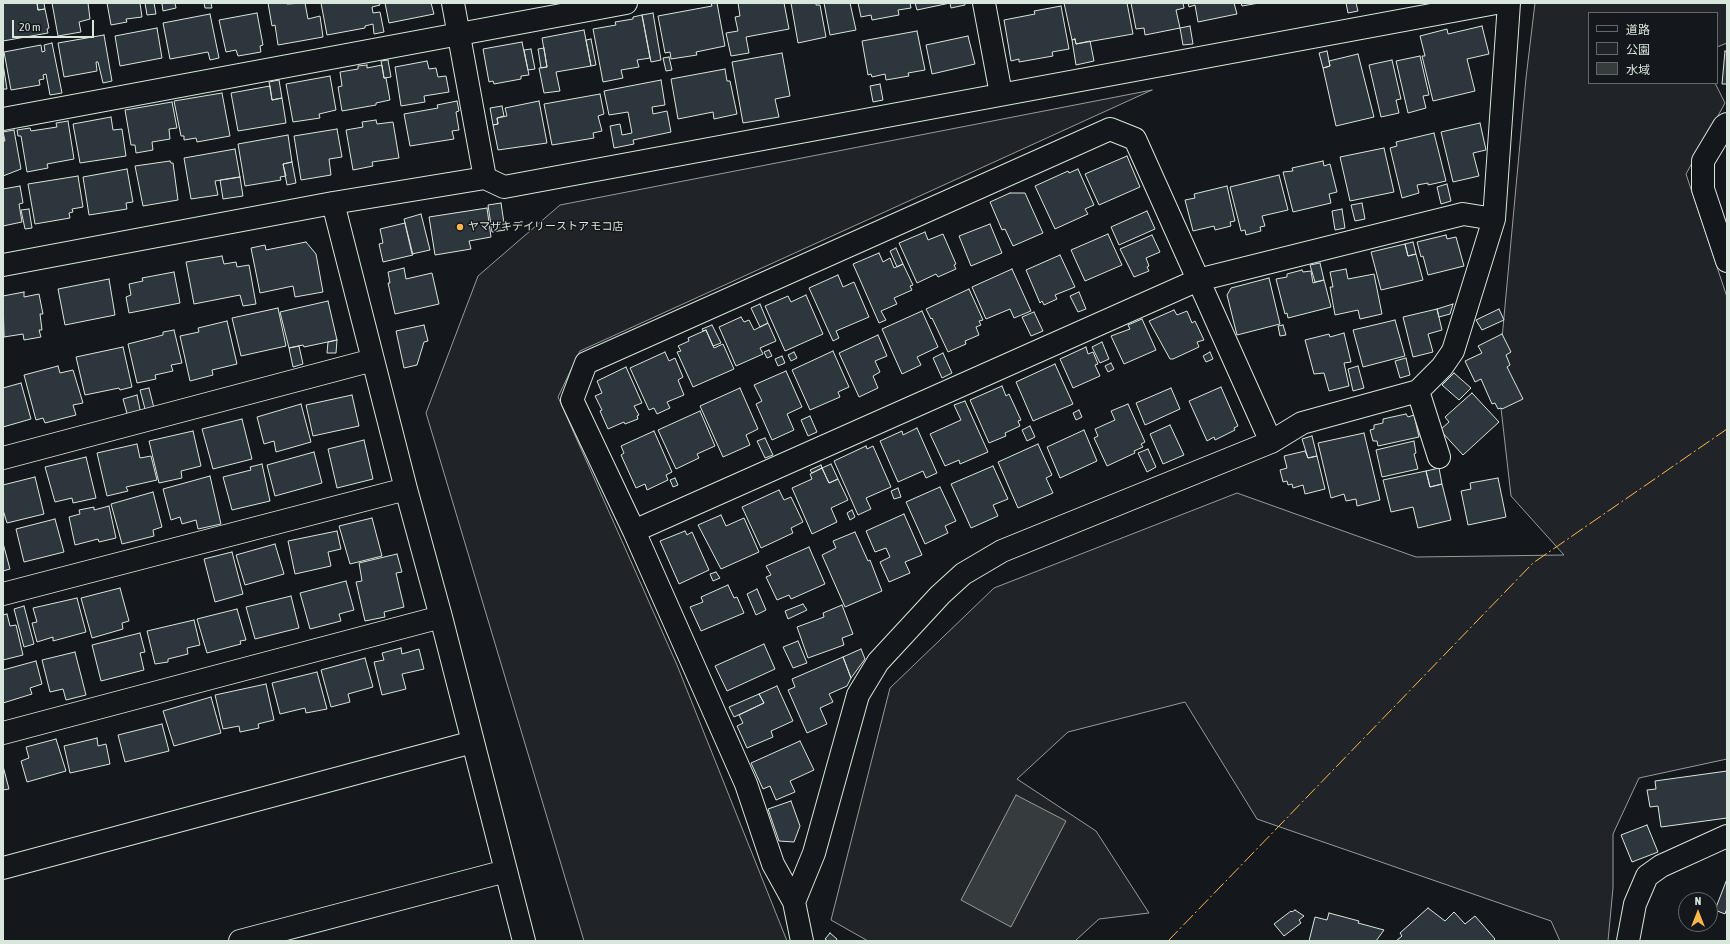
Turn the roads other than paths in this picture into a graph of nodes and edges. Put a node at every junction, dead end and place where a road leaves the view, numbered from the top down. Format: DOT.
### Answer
graph roads {
  1 [pos="453,3"];
  2 [pos="626,3"];
  3 [pos="984,3"];
  4 [pos="1496,3"];
  5 [pos="1509,3"];
  6 [pos="459,34"];
  7 [pos="1001,94"];
  8 [pos="3,119"];
  9 [pos="1727,124"];
  10 [pos="485,178"];
  11 [pos="333,204"];
  12 [pos="1494,219"];
  13 [pos="1727,261"];
  14 [pos="3,265"];
  15 [pos="1198,280"];
  16 [pos="373,360"];
  17 [pos="1418,391"];
  18 [pos="1271,442"];
  19 [pos="1439,457"];
  20 [pos="3,458"];
  21 [pos="406,488"];
  22 [pos="634,530"];
  23 [pos="3,594"];
  24 [pos="441,617"];
  25 [pos="3,733"];
  26 [pos="473,742"];
  27 [pos="1727,836"];
  28 [pos="3,868"];
  29 [pos="506,871"];
  30 [pos="794,902"];
  31 [pos="240,941"];
  32 [pos="524,941"];
  33 [pos="802,941"];
  34 [pos="1628,941"];
  1 -- 6 [label="street"];
  2 -- 6 [label="street"];
  3 -- 7 [label="street"];
  4 -- 7 [label="street"];
  5 -- 12 [label="street"];
  6 -- 8 [label="street"];
  6 -- 10 [label="street"];
  7 -- 10 [label="street"];
  9 -- 13 [label="street"];
  10 -- 11 [label="street"];
  11 -- 14 [label="street"];
  11 -- 16 [label="street"];
  12 -- 15 [label="street"];
  12 -- 17 [label="street"];
  15 -- 18 [label="street"];
  15 -- 22 [label="street"];
  15 -- 22 [label="street"];
  16 -- 20 [label="street"];
  16 -- 21 [label="street"];
  17 -- 18 [label="street"];
  17 -- 19 [label="street"];
  18 -- 30 [label="street"];
  21 -- 23 [label="street"];
  21 -- 24 [label="street"];
  22 -- 30 [label="street"];
  24 -- 25 [label="street"];
  24 -- 26 [label="street"];
  26 -- 28 [label="street"];
  26 -- 29 [label="street"];
  27 -- 34 [label="street"];
  29 -- 31 [label="street"];
  29 -- 32 [label="street"];
  30 -- 33 [label="street"];
}
